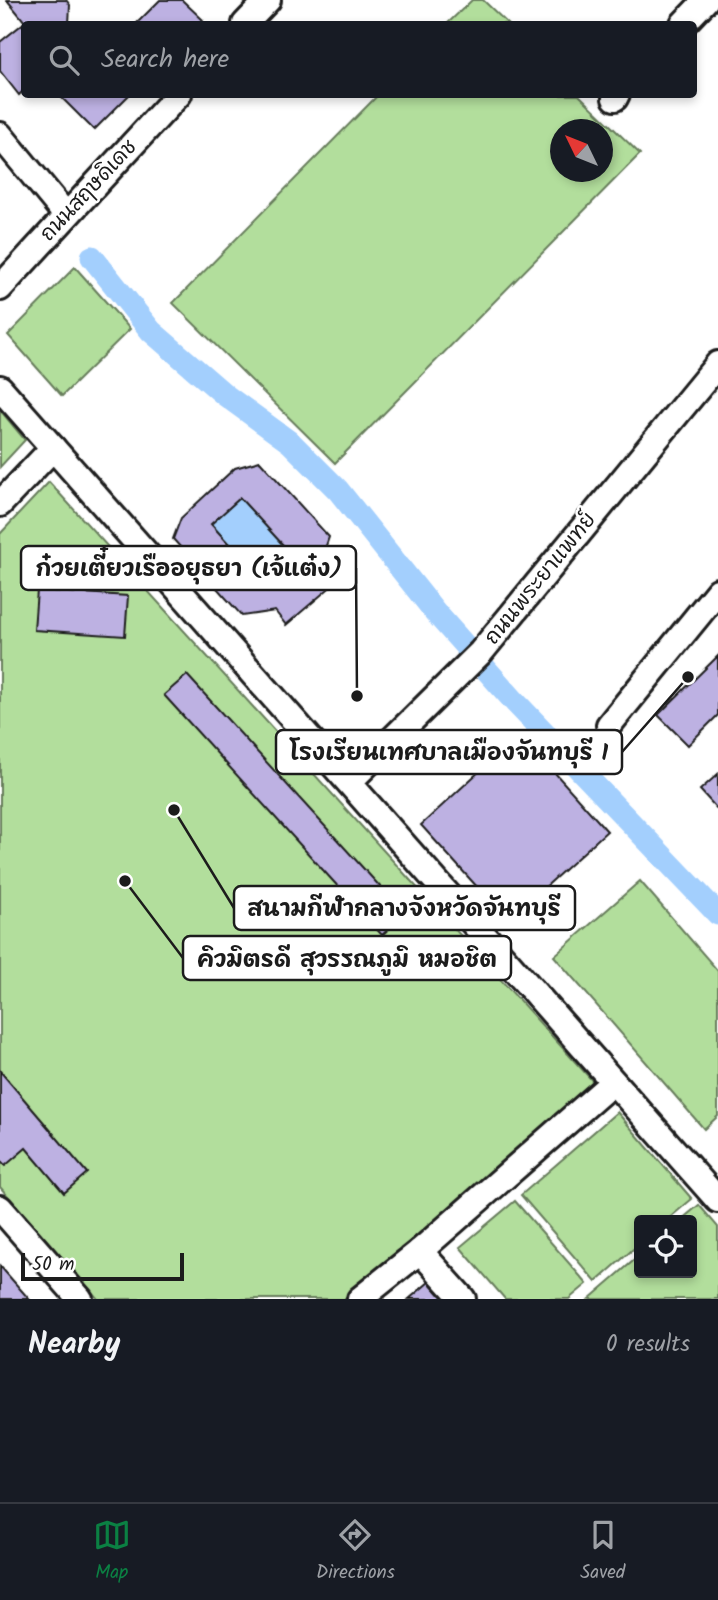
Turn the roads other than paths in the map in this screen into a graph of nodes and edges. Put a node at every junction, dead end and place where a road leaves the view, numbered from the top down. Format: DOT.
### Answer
graph roads {
  1 [pos="268,0"];
  2 [pos="706,0"];
  3 [pos="248,21"];
  4 [pos="686,21"];
  5 [pos="175,98"];
  6 [pos="0,135"];
  7 [pos="66,215"];
  8 [pos="0,288"];
  9 [pos="718,364"];
  10 [pos="0,388"];
  11 [pos="53,448"];
  12 [pos="0,504"];
  13 [pos="718,591"];
  14 [pos="610,725"];
  15 [pos="350,781"];
  16 [pos="613,1082"];
  17 [pos="718,1200"];
  18 [pos="0,1208"];
  19 [pos="420,1251"];
  20 [pos="80,1299"];
  21 [pos="360,1299"];
  22 [pos="463,1299"];
  1 -- 3 [label="street"];
  2 -- 4 [label="street"];
  5 -- 7 [label="street, ถนนสฤษดิเดช"];
  6 -- 7 [label="street"];
  7 -- 8 [label="street, ถนนสฤษดิเดช"];
  9 -- 15 [label="street, ถนนพระยาแพทย์"];
  10 -- 11 [label="street"];
  11 -- 12 [label="street"];
  11 -- 15 [label="street"];
  13 -- 14 [label="street"];
  15 -- 16 [label="street"];
  16 -- 17 [label="street"];
  16 -- 19 [label="street"];
  18 -- 20 [label="street"];
  19 -- 21 [label="street"];
  19 -- 22 [label="street"];
}
